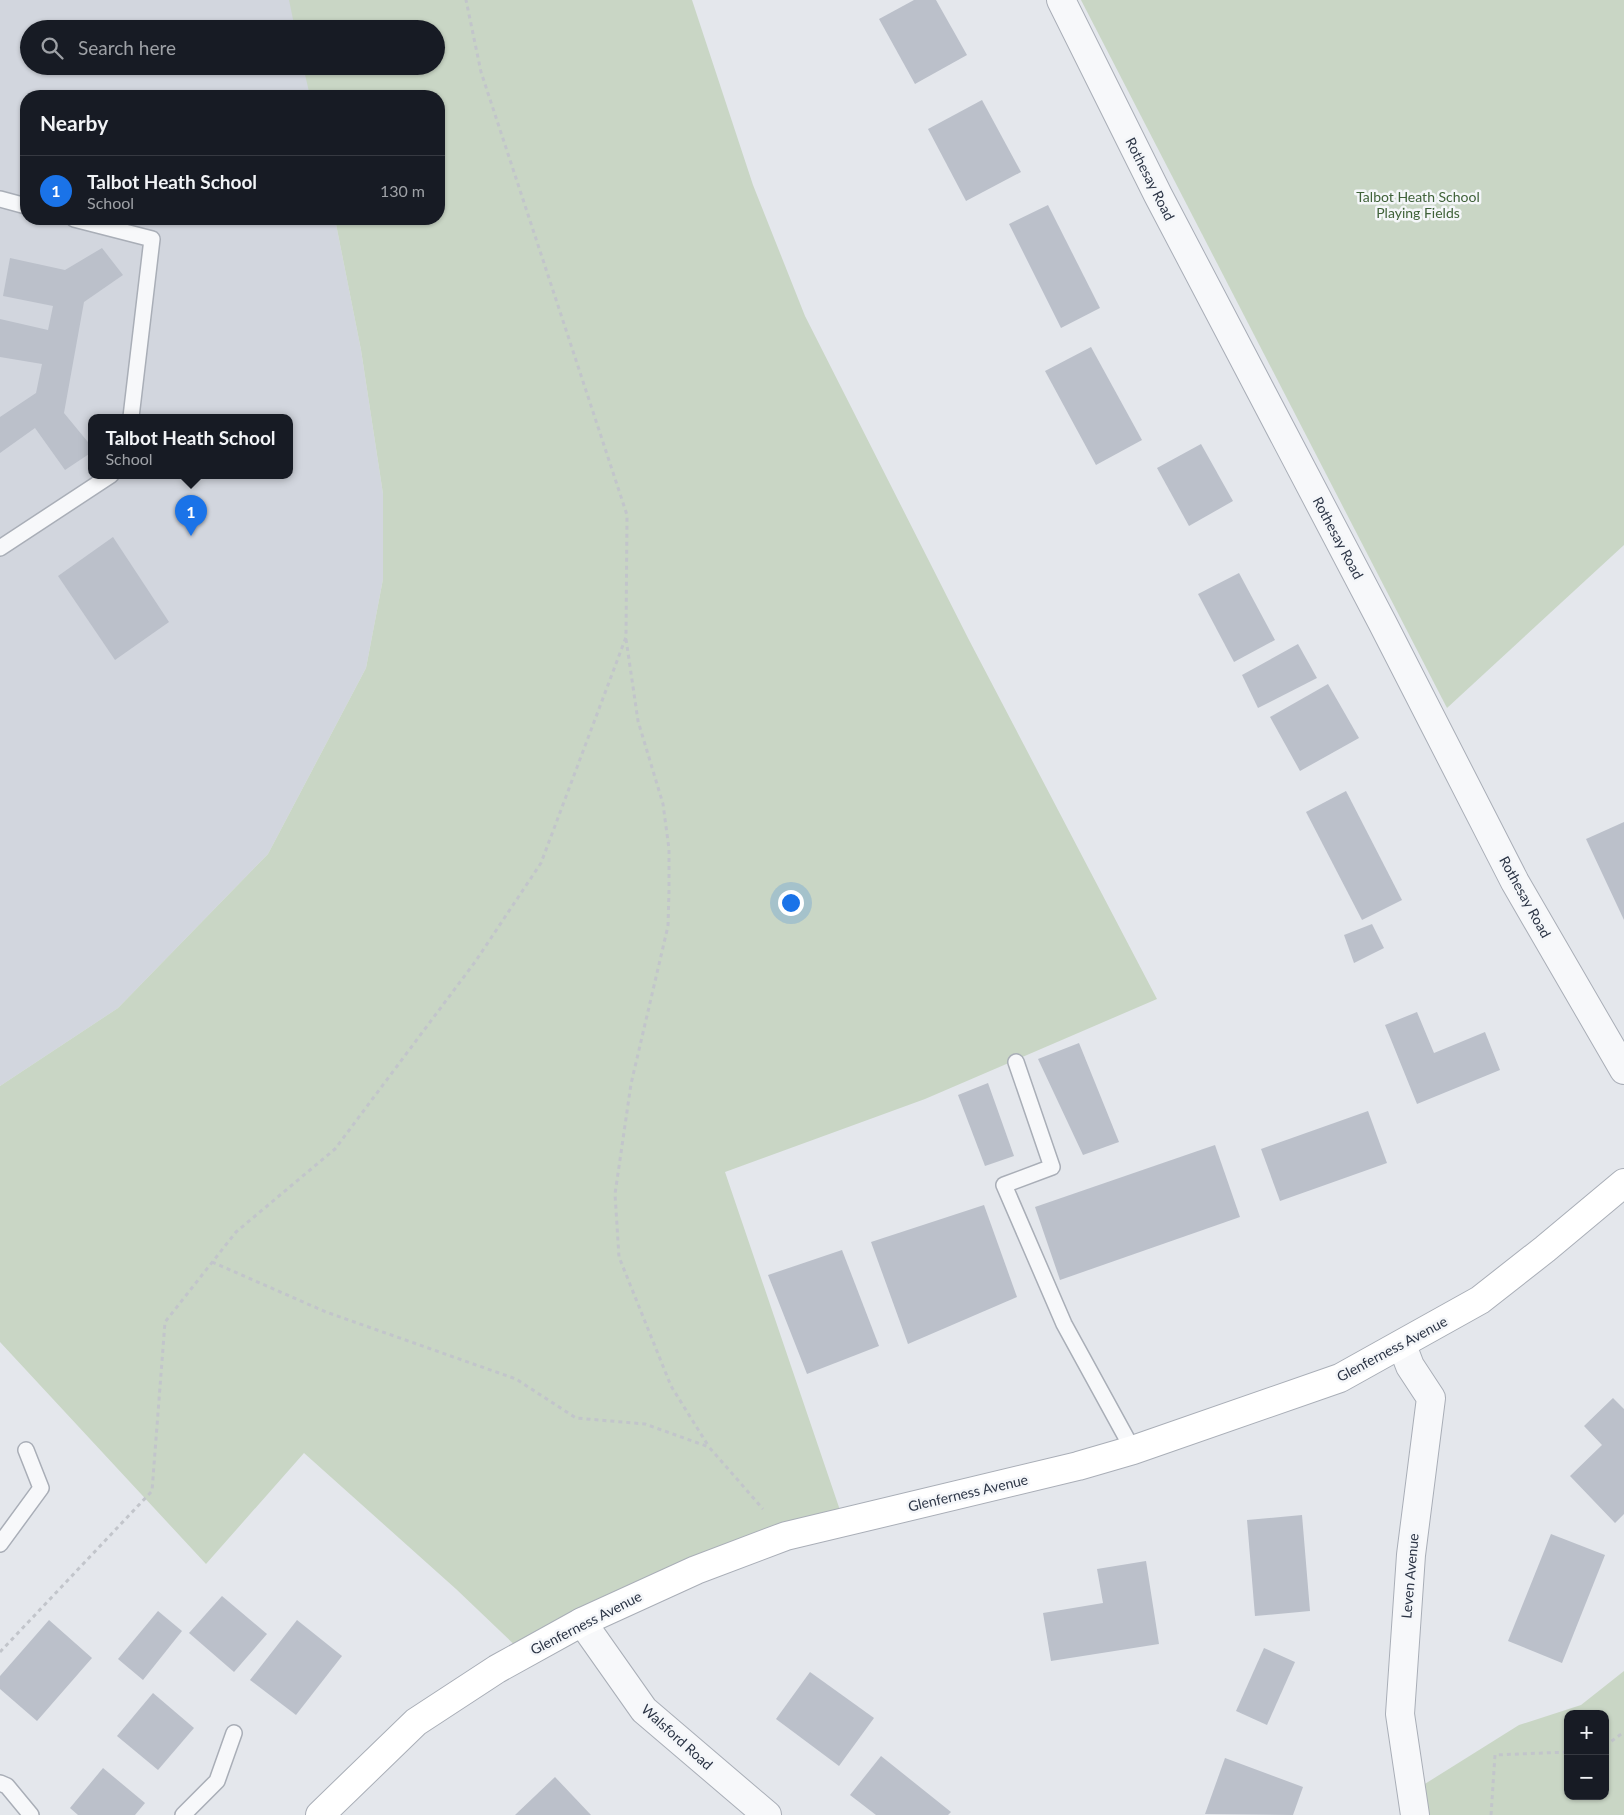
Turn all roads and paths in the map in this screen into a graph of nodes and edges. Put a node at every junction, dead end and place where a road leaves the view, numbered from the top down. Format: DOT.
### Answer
graph roads {
  1 [pos="466,0"];
  2 [pos="1061,0"];
  3 [pos="0,199"];
  4 [pos="20,204"];
  5 [pos="97,225"];
  6 [pos="131,414"];
  7 [pos="105,479"];
  8 [pos="0,548"];
  9 [pos="626,637"];
  10 [pos="1016,1062"];
  11 [pos="1624,1070"];
  12 [pos="1624,1183"];
  13 [pos="212,1262"];
  14 [pos="1402,1345"];
  15 [pos="709,1447"];
  16 [pos="26,1450"];
  17 [pos="1133,1450"];
  18 [pos="786,1536"];
  19 [pos="0,1544"];
  20 [pos="582,1622"];
  21 [pos="0,1652"];
  22 [pos="1624,1732"];
  23 [pos="234,1733"];
  24 [pos="1609,1743"];
  25 [pos="1564,1752"];
  26 [pos="0,1783"];
  27 [pos="31,1815"];
  28 [pos="183,1815"];
  29 [pos="320,1815"];
  30 [pos="767,1815"];
  31 [pos="1415,1815"];
  32 [pos="1490,1815"];
  1 -- 9 [label="path"];
  2 -- 11 [label="street, Rothesay Road"];
  3 -- 4 [label="lane"];
  5 -- 6 [label="lane"];
  7 -- 8 [label="lane"];
  9 -- 13 [label="path"];
  9 -- 15 [label="path"];
  10 -- 17 [label="lane"];
  12 -- 14 [label="street, Glenferness Avenue"];
  13 -- 15 [label="path"];
  13 -- 21 [label="path"];
  14 -- 17 [label="street, Glenferness Avenue"];
  14 -- 31 [label="street, Leven Avenue"];
  15 -- 18 [label="path"];
  16 -- 19 [label="lane"];
  17 -- 18 [label="street, Glenferness Avenue"];
  18 -- 20 [label="street, Glenferness Avenue"];
  20 -- 29 [label="street, Glenferness Avenue"];
  20 -- 30 [label="street, Walsford Road"];
  22 -- 24 [label="path"];
  23 -- 28 [label="lane"];
  25 -- 32 [label="path"];
  26 -- 27 [label="lane"];
}
